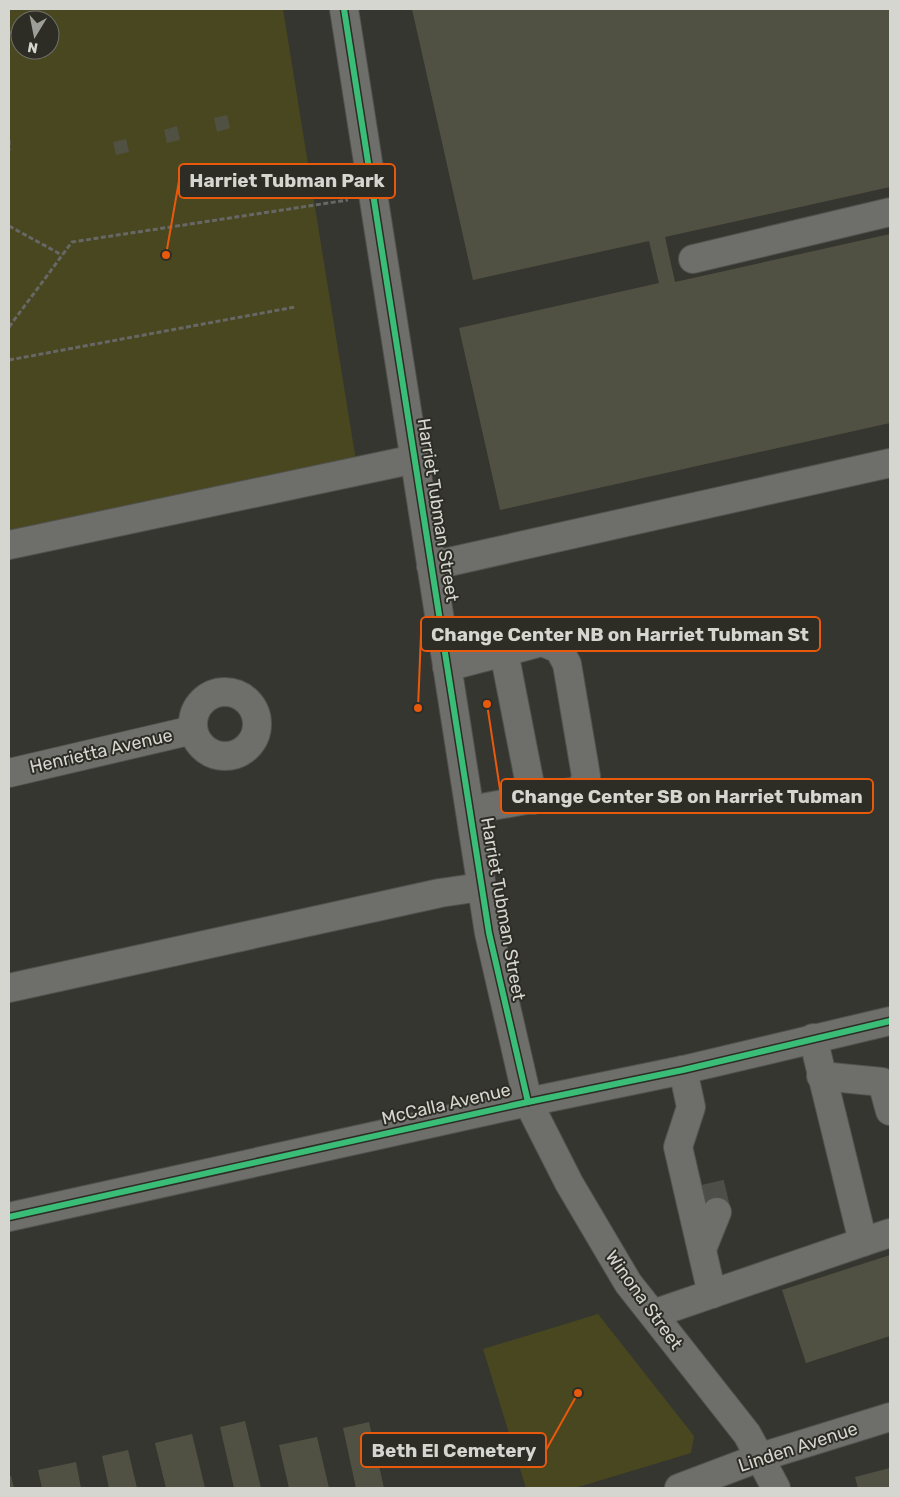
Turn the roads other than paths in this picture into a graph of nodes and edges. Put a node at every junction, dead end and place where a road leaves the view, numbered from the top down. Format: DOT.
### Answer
graph roads {
  1 [pos="344,9"];
  2 [pos="890,212"];
  3 [pos="693,258"];
  4 [pos="415,459"];
  5 [pos="890,463"];
  6 [pos="9,545"];
  7 [pos="431,566"];
  8 [pos="504,652"];
  9 [pos="447,667"];
  10 [pos="193,730"];
  11 [pos="9,773"];
  12 [pos="533,800"];
  13 [pos="470,810"];
  14 [pos="482,887"];
  15 [pos="9,988"];
  16 [pos="890,1021"];
  17 [pos="813,1038"];
  18 [pos="683,1070"];
  19 [pos="821,1076"];
  20 [pos="528,1102"];
  21 [pos="890,1111"];
  22 [pos="682,1164"];
  23 [pos="710,1183"];
  24 [pos="717,1212"];
  25 [pos="9,1217"];
  26 [pos="890,1234"];
  27 [pos="863,1242"];
  28 [pos="702,1249"];
  29 [pos="712,1294"];
  30 [pos="653,1314"];
  31 [pos="890,1417"];
  32 [pos="761,1457"];
  33 [pos="679,1488"];
  34 [pos="776,1488"];
  1 -- 4 [label="street, Harriet Tubman Street"];
  2 -- 3 [label="street"];
  4 -- 6 [label="street"];
  4 -- 7 [label="street, Harriet Tubman Street"];
  5 -- 7 [label="street"];
  7 -- 9 [label="street, Harriet Tubman Street"];
  8 -- 9 [label="street"];
  8 -- 12 [label="street"];
  8 -- 12 [label="street"];
  9 -- 13 [label="street, Harriet Tubman Street"];
  10 -- 11 [label="street, Henrietta Avenue"];
  12 -- 13 [label="street"];
  13 -- 14 [label="street, Harriet Tubman Street"];
  14 -- 15 [label="street"];
  14 -- 20 [label="street, Harriet Tubman Street"];
  16 -- 17 [label="street, McCalla Avenue"];
  17 -- 18 [label="street, McCalla Avenue"];
  17 -- 19 [label="street"];
  18 -- 20 [label="street, McCalla Avenue"];
  18 -- 22 [label="street"];
  19 -- 21 [label="street"];
  19 -- 27 [label="street"];
  20 -- 25 [label="street, McCalla Avenue"];
  20 -- 30 [label="street, Winona Street"];
  22 -- 23 [label="street"];
  22 -- 28 [label="street"];
  24 -- 28 [label="street"];
  26 -- 27 [label="street"];
  27 -- 29 [label="street"];
  28 -- 29 [label="street"];
  29 -- 30 [label="street"];
  30 -- 32 [label="street, Winona Street"];
  31 -- 32 [label="street, Linden Avenue"];
  32 -- 33 [label="street, Linden Avenue"];
  32 -- 34 [label="street, Winona Street"];
}
